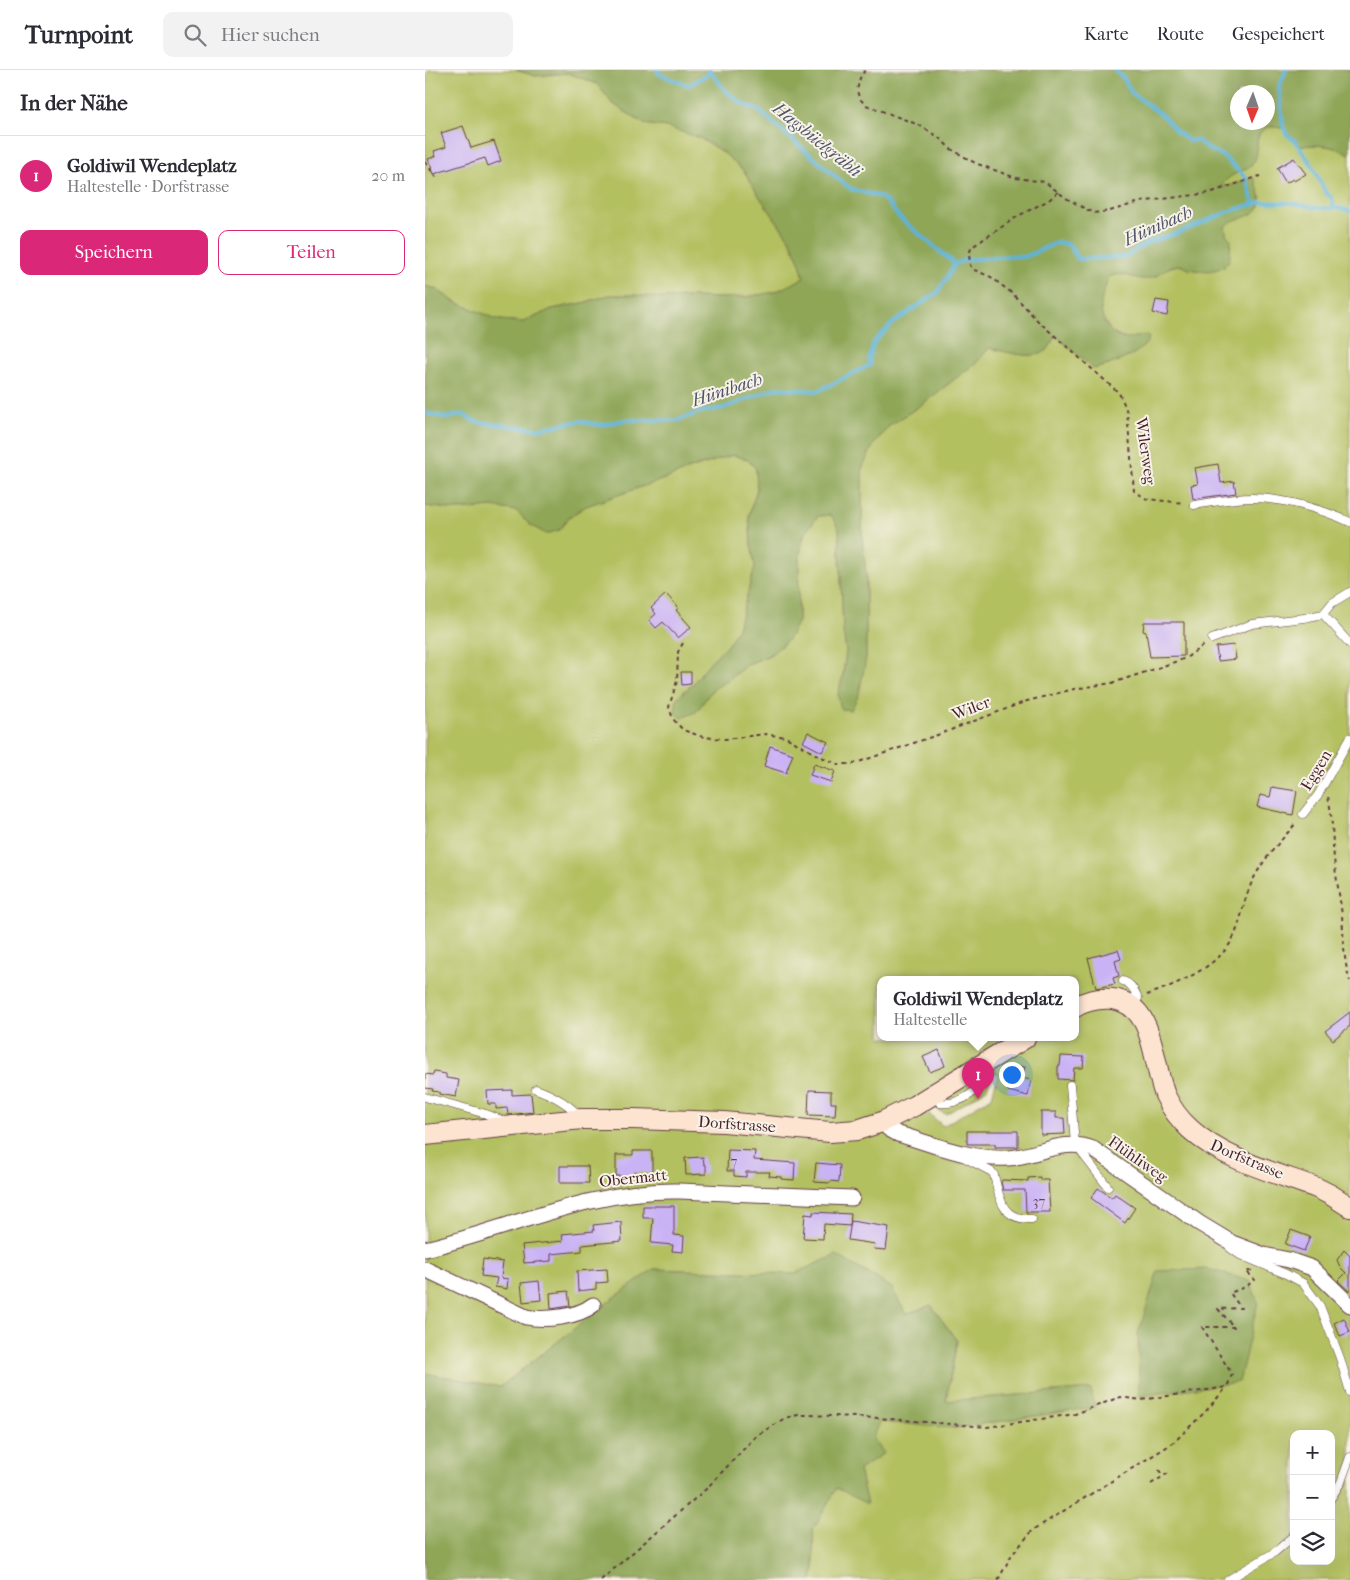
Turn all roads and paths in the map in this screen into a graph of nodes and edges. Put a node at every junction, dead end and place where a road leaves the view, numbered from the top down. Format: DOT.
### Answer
graph roads {
  1 [pos="865,70"];
  2 [pos="425,162"];
  3 [pos="1260,176"];
  4 [pos="436,178"];
  5 [pos="1058,192"];
  6 [pos="1194,505"];
  7 [pos="1350,522"];
  8 [pos="1350,592"];
  9 [pos="1323,614"];
  10 [pos="1212,639"];
  11 [pos="683,643"];
  12 [pos="1350,644"];
  13 [pos="1350,738"];
  14 [pos="1324,784"];
  15 [pos="1303,814"];
  16 [pos="1350,980"];
  17 [pos="1123,981"];
  18 [pos="1135,1003"];
  19 [pos="1079,1005"];
  20 [pos="1020,1041"];
  21 [pos="1070,1085"];
  22 [pos="537,1089"];
  23 [pos="425,1096"];
  24 [pos="582,1119"];
  25 [pos="882,1122"];
  26 [pos="509,1126"];
  27 [pos="425,1135"];
  28 [pos="1075,1144"];
  29 [pos="961,1152"];
  30 [pos="1108,1187"];
  31 [pos="852,1198"];
  32 [pos="1350,1207"];
  33 [pos="1032,1218"];
  34 [pos="1218,1235"];
  35 [pos="425,1249"];
  36 [pos="1271,1268"];
  37 [pos="425,1270"];
  38 [pos="593,1305"];
  39 [pos="1350,1305"];
  40 [pos="1227,1387"];
  41 [pos="1350,1392"];
  42 [pos="1350,1456"];
  43 [pos="1159,1470"];
  44 [pos="1169,1472"];
  45 [pos="1163,1477"];
  46 [pos="1151,1484"];
  47 [pos="1335,1492"];
  48 [pos="1290,1539"];
  49 [pos="601,1580"];
  50 [pos="998,1580"];
  51 [pos="1228,1580"];
  1 -- 5 [label="path"];
  2 -- 4 [label="path"];
  3 -- 5 [label="path"];
  5 -- 6 [label="path, Wilerweg"];
  6 -- 7 [label="lane"];
  8 -- 9 [label="lane"];
  9 -- 10 [label="lane"];
  9 -- 12 [label="lane"];
  10 -- 11 [label="path, Wiler"];
  13 -- 14 [label="lane, Eggen"];
  14 -- 15 [label="lane, Eggen"];
  14 -- 16 [label="path"];
  15 -- 18 [label="path"];
  17 -- 18 [label="lane"];
  18 -- 19 [label="street"];
  18 -- 32 [label="street, Dorfstrasse"];
  20 -- 25 [label="street, Dorfstrasse"];
  21 -- 28 [label="lane"];
  22 -- 24 [label="lane"];
  23 -- 26 [label="lane"];
  24 -- 25 [label="street, Dorfstrasse"];
  24 -- 26 [label="street, Dorfstrasse"];
  25 -- 29 [label="street, Flühliweg"];
  26 -- 27 [label="street, Dorfstrasse"];
  28 -- 29 [label="street, Flühliweg"];
  28 -- 30 [label="lane"];
  28 -- 34 [label="street, Flühliweg"];
  29 -- 33 [label="lane"];
  31 -- 35 [label="street, Obermatt"];
  34 -- 36 [label="lane"];
  34 -- 39 [label="street, Flühliweg"];
  36 -- 40 [label="path"];
  36 -- 41 [label="lane"];
  37 -- 38 [label="street"];
  40 -- 49 [label="path"];
  40 -- 50 [label="path"];
  42 -- 47 [label="lane"];
  43 -- 45 [label="path"];
  44 -- 45 [label="path"];
  45 -- 46 [label="path"];
  48 -- 51 [label="lane"];
}
